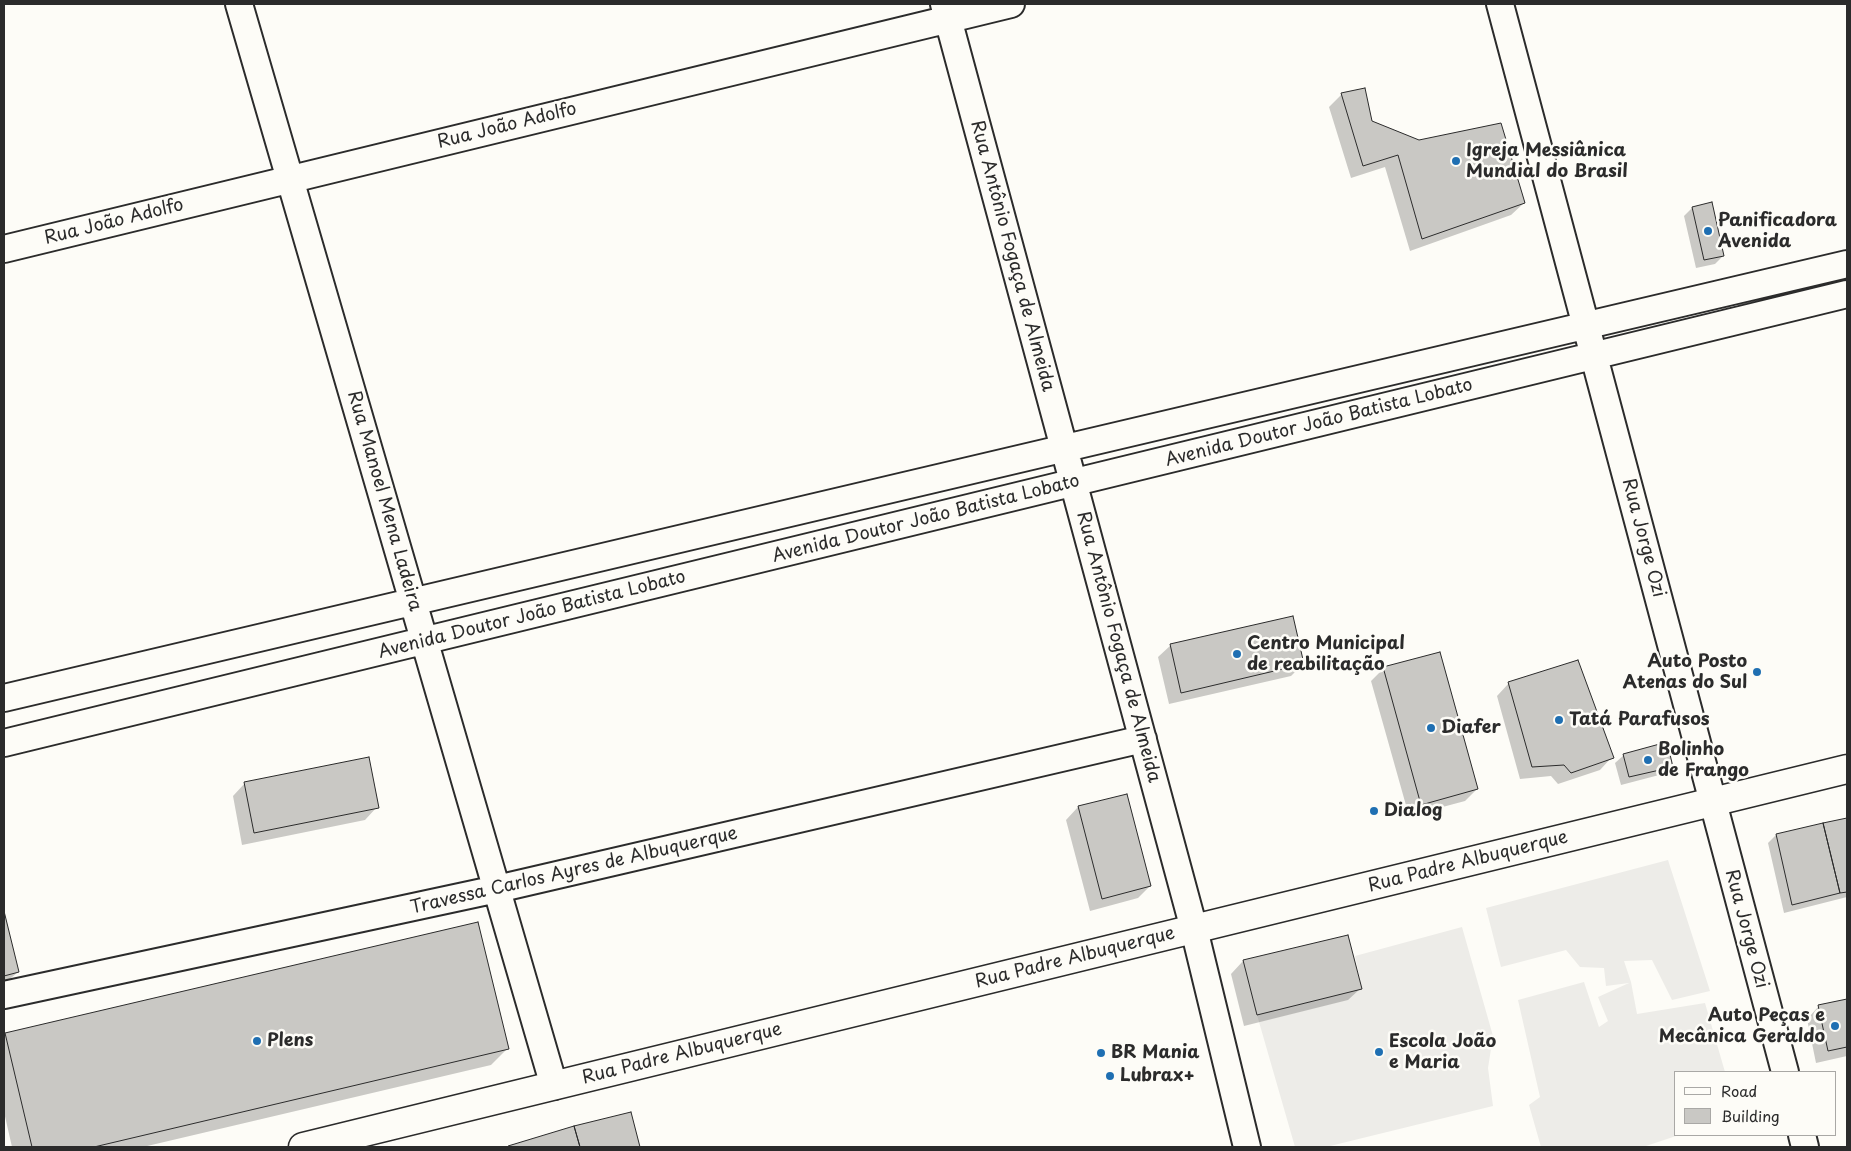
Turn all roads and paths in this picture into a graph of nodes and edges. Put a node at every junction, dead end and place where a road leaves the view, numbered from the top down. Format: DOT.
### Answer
graph roads {
  1 [pos="240,4"];
  2 [pos="1011,4"];
  3 [pos="1500,4"];
  4 [pos="946,11"];
  5 [pos="291,179"];
  6 [pos="4,249"];
  7 [pos="1847,264"];
  8 [pos="1847,294"];
  9 [pos="1586,325"];
  10 [pos="1594,356"];
  11 [pos="1064,448"];
  12 [pos="1074,483"];
  13 [pos="414,602"];
  14 [pos="425,641"];
  15 [pos="4,698"];
  16 [pos="1143,739"];
  17 [pos="4,744"];
  18 [pos="1847,750"];
  19 [pos="1847,768"];
  20 [pos="1794,782"];
  21 [pos="1713,802"];
  22 [pos="497,889"];
  23 [pos="1194,929"];
  24 [pos="4,995"];
  25 [pos="1785,1071"];
  26 [pos="554,1086"];
  27 [pos="303,1147"];
  28 [pos="1247,1147"];
  1 -- 5 [label="street, Rua Manoel Mena Ladeira"];
  2 -- 4 [label="street, Rua João Adolfo"];
  3 -- 9 [label="street, Rua Jorge Ozi"];
  4 -- 5 [label="street, Rua João Adolfo"];
  4 -- 11 [label="street, Rua Antônio Fogaça de Almeida"];
  5 -- 6 [label="street, Rua João Adolfo"];
  5 -- 13 [label="street, Rua Manoel Mena Ladeira"];
  7 -- 9 [label="street, Avenida Doutor João Batista Lobato"];
  8 -- 10 [label="street, Avenida Doutor João Batista Lobato"];
  9 -- 10 [label="street, Rua Jorge Ozi"];
  9 -- 11 [label="street, Avenida Doutor João Batista Lobato"];
  10 -- 12 [label="street, Avenida Doutor João Batista Lobato"];
  10 -- 21 [label="street, Rua Jorge Ozi"];
  11 -- 12 [label="street, Rua Antônio Fogaça de Almeida"];
  11 -- 13 [label="street, Avenida Doutor João Batista Lobato"];
  12 -- 14 [label="street, Avenida Doutor João Batista Lobato"];
  12 -- 16 [label="street, Rua Antônio Fogaça de Almeida"];
  13 -- 14 [label="street, Rua Manoel Mena Ladeira"];
  13 -- 15 [label="street, Avenida Doutor João Batista Lobato"];
  14 -- 17 [label="street, Avenida Doutor João Batista Lobato"];
  14 -- 22 [label="street, Rua Manoel Mena Ladeira"];
  16 -- 22 [label="street, Travessa Carlos Ayres de Albuquerque"];
  16 -- 23 [label="street, Rua Antônio Fogaça de Almeida"];
  18 -- 20 [label="main road"];
  19 -- 20 [label="main road, Rua Padre Albuquerque"];
  20 -- 21 [label="main road, Rua Padre Albuquerque"];
  21 -- 23 [label="main road, Rua Padre Albuquerque"];
  21 -- 25 [label="street, Rua Jorge Ozi"];
  22 -- 24 [label="street, Travessa Carlos Ayres de Albuquerque"];
  22 -- 26 [label="street, Rua Manoel Mena Ladeira"];
  23 -- 26 [label="main road, Rua Padre Albuquerque"];
  23 -- 28 [label="street, Rua Antônio Fogaça de Almeida"];
  26 -- 27 [label="main road, Rua Padre Albuquerque"];
}
